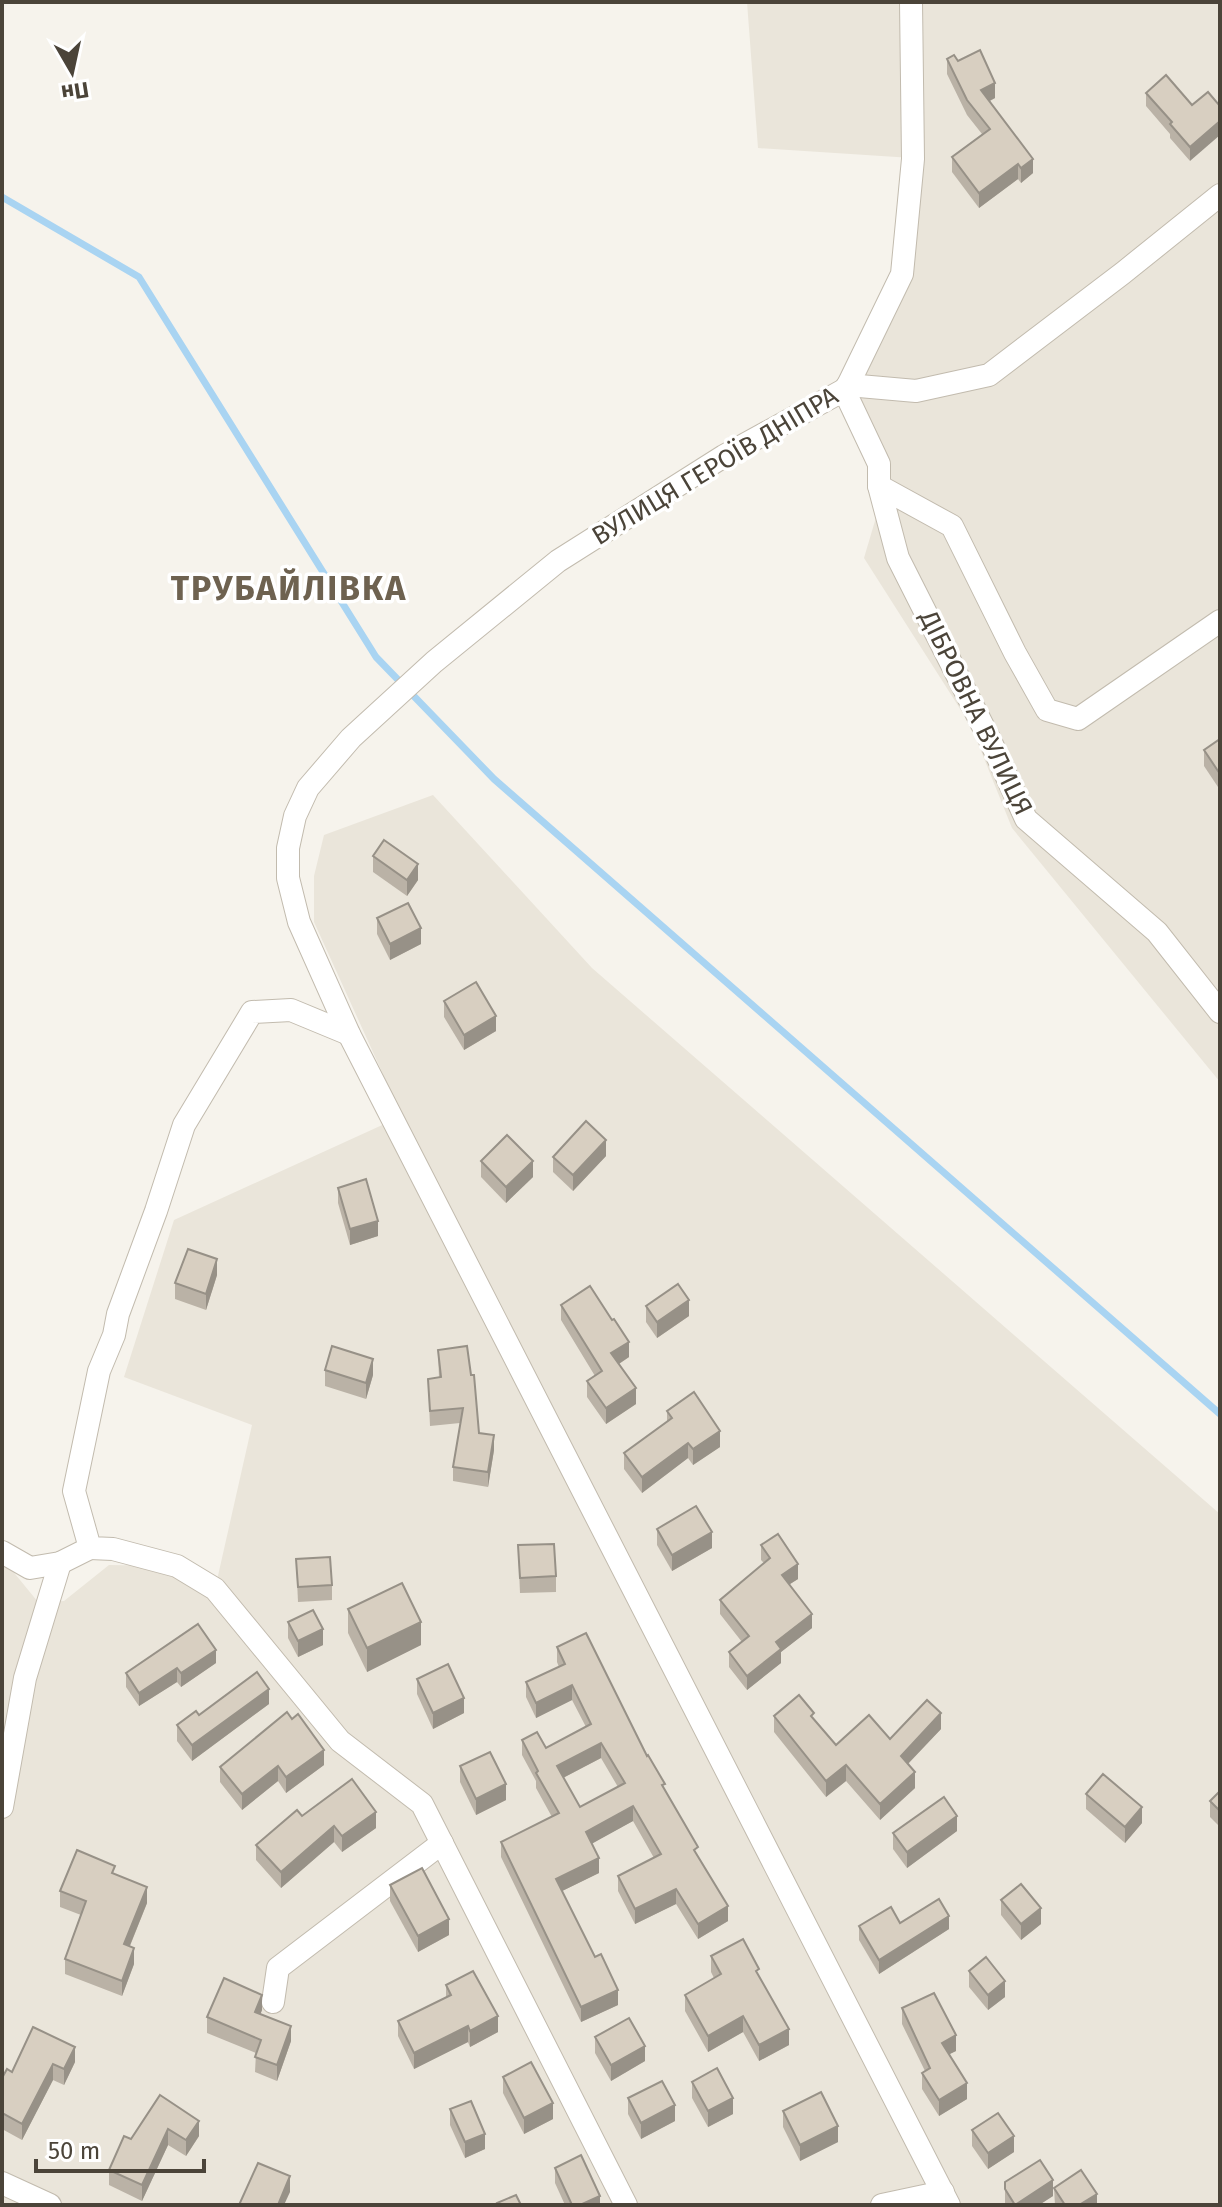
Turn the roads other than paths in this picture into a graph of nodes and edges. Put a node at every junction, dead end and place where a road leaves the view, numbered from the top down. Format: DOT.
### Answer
graph roads {
  1 [pos="911,2"];
  2 [pos="1220,195"];
  3 [pos="846,388"];
  4 [pos="879,486"];
  5 [pos="1220,621"];
  6 [pos="1220,1012"];
  7 [pos="349,1034"];
  8 [pos="102,1548"];
  9 [pos="2,1552"];
  10 [pos="60,1563"];
  11 [pos="2,1807"];
  12 [pos="442,1843"];
  13 [pos="273,2002"];
  14 [pos="2,2183"];
  15 [pos="946,2199"];
  16 [pos="50,2205"];
  17 [pos="626,2205"];
  18 [pos="882,2205"];
  1 -- 3 [label="street, ВУЛИЦЯ ГЕРОЇВ ДНІПРА"];
  2 -- 3 [label="street"];
  3 -- 4 [label="street, ДІБРОВНА ВУЛИЦЯ"];
  3 -- 7 [label="street, ВУЛИЦЯ ГЕРОЇВ ДНІПРА"];
  4 -- 5 [label="street"];
  4 -- 6 [label="street, ДІБРОВНА ВУЛИЦЯ"];
  7 -- 8 [label="street"];
  7 -- 15 [label="street, ВУЛИЦЯ ГЕРОЇВ ДНІПРА"];
  8 -- 10 [label="street"];
  8 -- 12 [label="street"];
  9 -- 10 [label="street"];
  10 -- 11 [label="street"];
  12 -- 13 [label="street"];
  12 -- 17 [label="street"];
  14 -- 16 [label="street"];
  15 -- 18 [label="street"];
}
